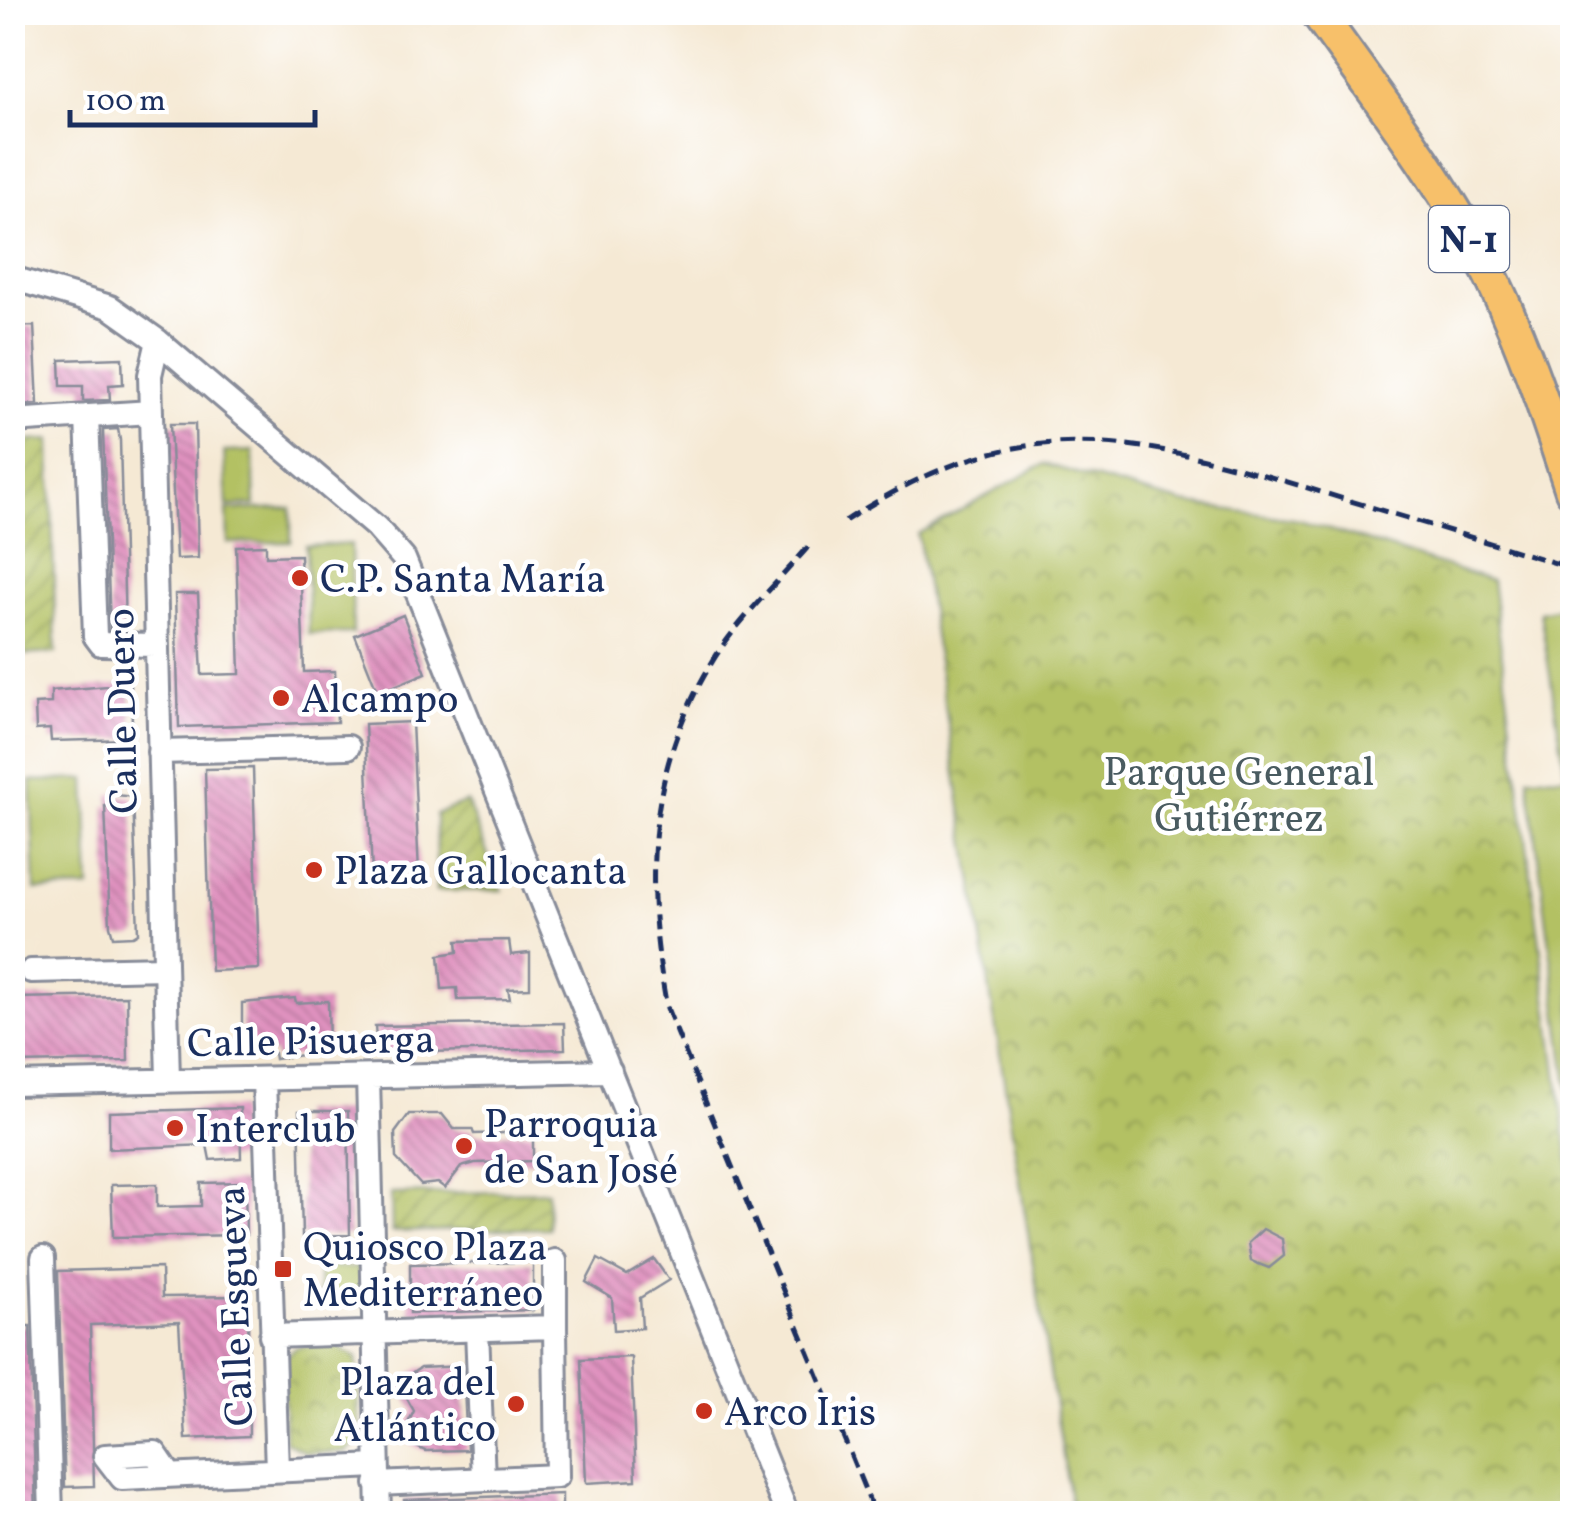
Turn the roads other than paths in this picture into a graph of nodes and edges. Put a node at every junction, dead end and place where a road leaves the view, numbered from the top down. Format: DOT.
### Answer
graph roads {
  1 [pos="1317,12"];
  2 [pos="16,281"];
  3 [pos="158,341"];
  4 [pos="151,412"];
  5 [pos="87,416"];
  6 [pos="12,421"];
  7 [pos="1572,491"];
  8 [pos="156,645"];
  9 [pos="348,746"];
  10 [pos="159,752"];
  11 [pos="165,968"];
  12 [pos="31,971"];
  13 [pos="610,1071"];
  14 [pos="368,1076"];
  15 [pos="264,1079"];
  16 [pos="168,1080"];
  17 [pos="12,1084"];
  18 [pos="43,1258"];
  19 [pos="555,1261"];
  20 [pos="556,1327"];
  21 [pos="477,1330"];
  22 [pos="372,1334"];
  23 [pos="271,1336"];
  24 [pos="277,1470"];
  25 [pos="170,1475"];
  26 [pos="377,1475"];
  27 [pos="483,1479"];
  28 [pos="50,1514"];
  29 [pos="378,1514"];
  30 [pos="787,1514"];
  1 -- 7 [label="highway, N-1"];
  2 -- 3 [label="street"];
  3 -- 4 [label="street, Calle Duero"];
  3 -- 13 [label="street"];
  4 -- 5 [label="street"];
  4 -- 8 [label="street, Calle Duero"];
  5 -- 6 [label="street"];
  5 -- 8 [label="street"];
  8 -- 10 [label="street, Calle Duero"];
  9 -- 10 [label="street"];
  10 -- 11 [label="street, Calle Duero"];
  11 -- 12 [label="street"];
  11 -- 16 [label="street, Calle Duero"];
  13 -- 14 [label="street, Calle Pisuerga"];
  13 -- 30 [label="street"];
  14 -- 15 [label="street, Calle Pisuerga"];
  14 -- 22 [label="street"];
  15 -- 16 [label="street, Calle Pisuerga"];
  15 -- 23 [label="street, Calle Esgueva"];
  16 -- 17 [label="street, Calle Pisuerga"];
  18 -- 28 [label="street"];
  19 -- 20 [label="street"];
  20 -- 21 [label="street"];
  20 -- 27 [label="street"];
  21 -- 22 [label="street"];
  21 -- 27 [label="street"];
  22 -- 23 [label="street"];
  22 -- 26 [label="street"];
  23 -- 24 [label="street, Calle Esgueva"];
  24 -- 25 [label="street"];
  24 -- 26 [label="street"];
  26 -- 27 [label="street"];
  26 -- 29 [label="street"];
}
